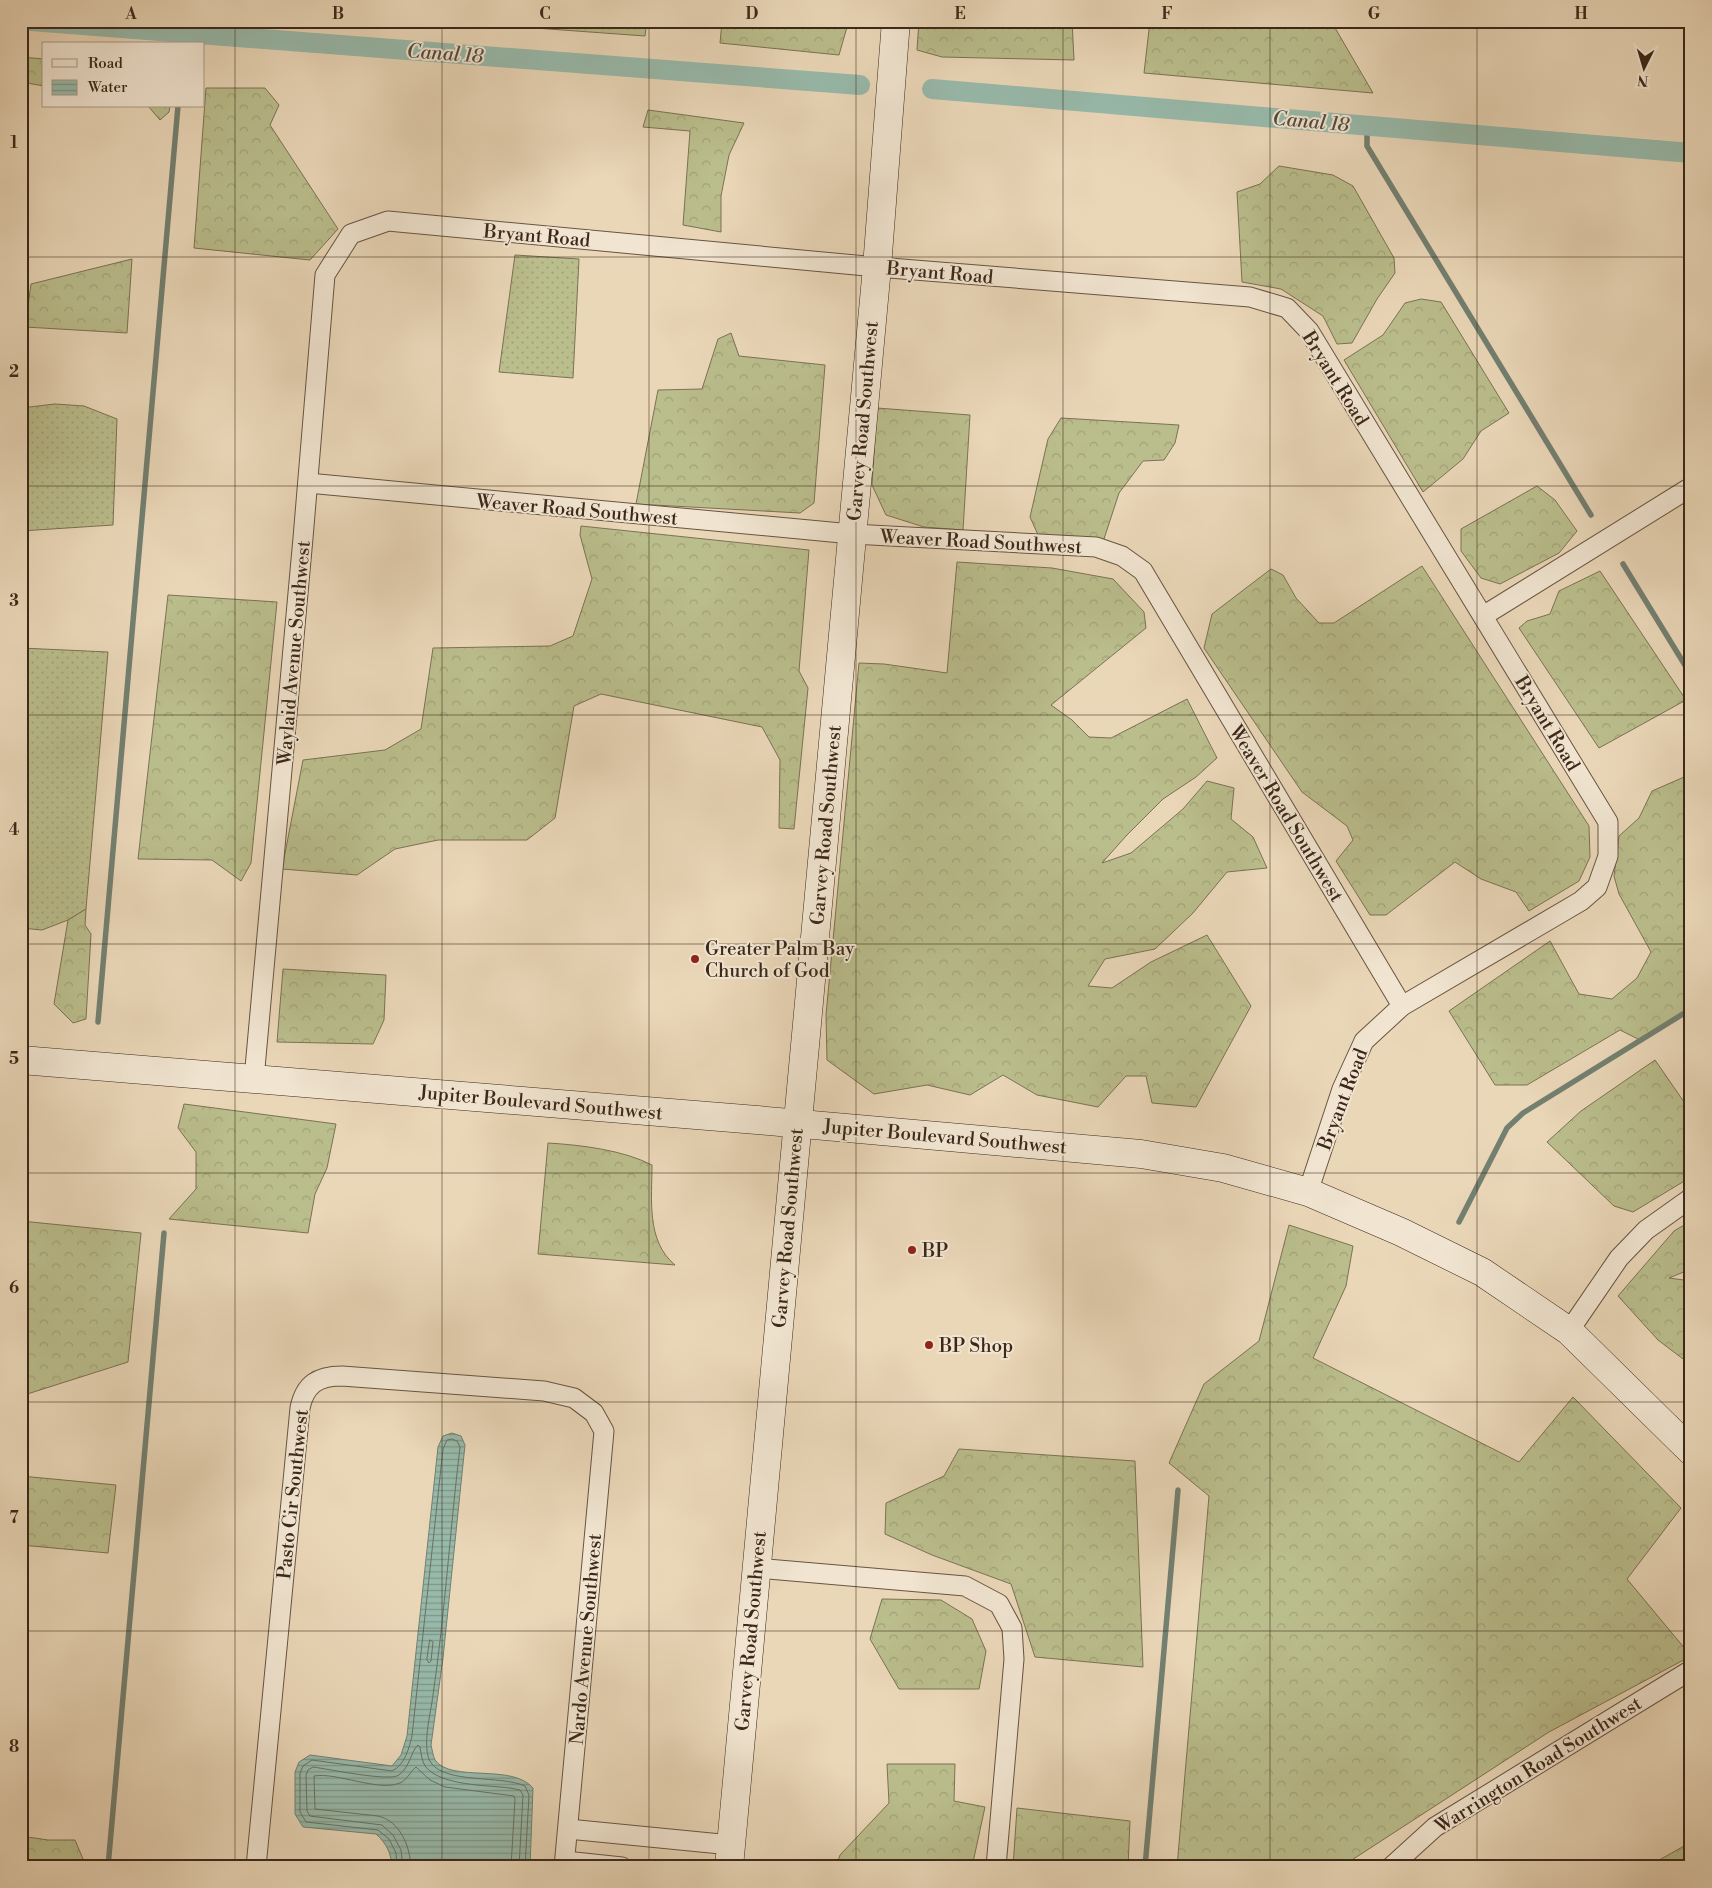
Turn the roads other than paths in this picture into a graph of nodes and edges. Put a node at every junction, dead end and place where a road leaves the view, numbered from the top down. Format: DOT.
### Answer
graph roads {
  1 [pos="896,21"];
  2 [pos="350,234"];
  3 [pos="877,267"];
  4 [pos="308,483"];
  5 [pos="1691,487"];
  6 [pos="852,534"];
  7 [pos="1483,616"];
  8 [pos="1402,1006"];
  9 [pos="21,1060"];
  10 [pos="254,1079"];
  11 [pos="797,1123"];
  12 [pos="1308,1192"];
  13 [pos="1691,1198"];
  14 [pos="1569,1331"];
  15 [pos="594,1413"];
  16 [pos="1691,1451"];
  17 [pos="756,1568"];
  18 [pos="1691,1670"];
  19 [pos="568,1829"];
  20 [pos="730,1856"];
  21 [pos="565,1864"];
  22 [pos="256,1867"];
  23 [pos="622,1867"];
  24 [pos="996,1867"];
  25 [pos="1391,1867"];
  1 -- 3 [label="street, Garvey Road Southwest"];
  2 -- 3 [label="street, Bryant Road"];
  2 -- 4 [label="street, Waylaid Avenue Southwest"];
  3 -- 6 [label="street, Garvey Road Southwest"];
  3 -- 7 [label="street, Bryant Road"];
  4 -- 6 [label="street, Weaver Road Southwest"];
  4 -- 10 [label="street, Waylaid Avenue Southwest"];
  5 -- 7 [label="street"];
  6 -- 8 [label="street, Weaver Road Southwest"];
  6 -- 11 [label="street, Garvey Road Southwest"];
  7 -- 8 [label="street, Bryant Road"];
  8 -- 12 [label="street, Bryant Road"];
  9 -- 10 [label="street, Jupiter Boulevard Southwest"];
  10 -- 11 [label="street, Jupiter Boulevard Southwest"];
  11 -- 12 [label="street, Jupiter Boulevard Southwest"];
  11 -- 17 [label="street, Garvey Road Southwest"];
  12 -- 14 [label="street, Jupiter Boulevard Southwest"];
  13 -- 14 [label="street"];
  14 -- 16 [label="street, Jupiter Boulevard Southwest"];
  15 -- 19 [label="street, Nardo Avenue Southwest"];
  15 -- 22 [label="street, Pasto Cir Southwest"];
  17 -- 20 [label="street, Garvey Road Southwest"];
  17 -- 24 [label="street"];
  18 -- 25 [label="street, Warrington Road Southwest"];
  19 -- 20 [label="street"];
  19 -- 21 [label="street, Nardo Avenue Southwest"];
  21 -- 23 [label="street"];
}
